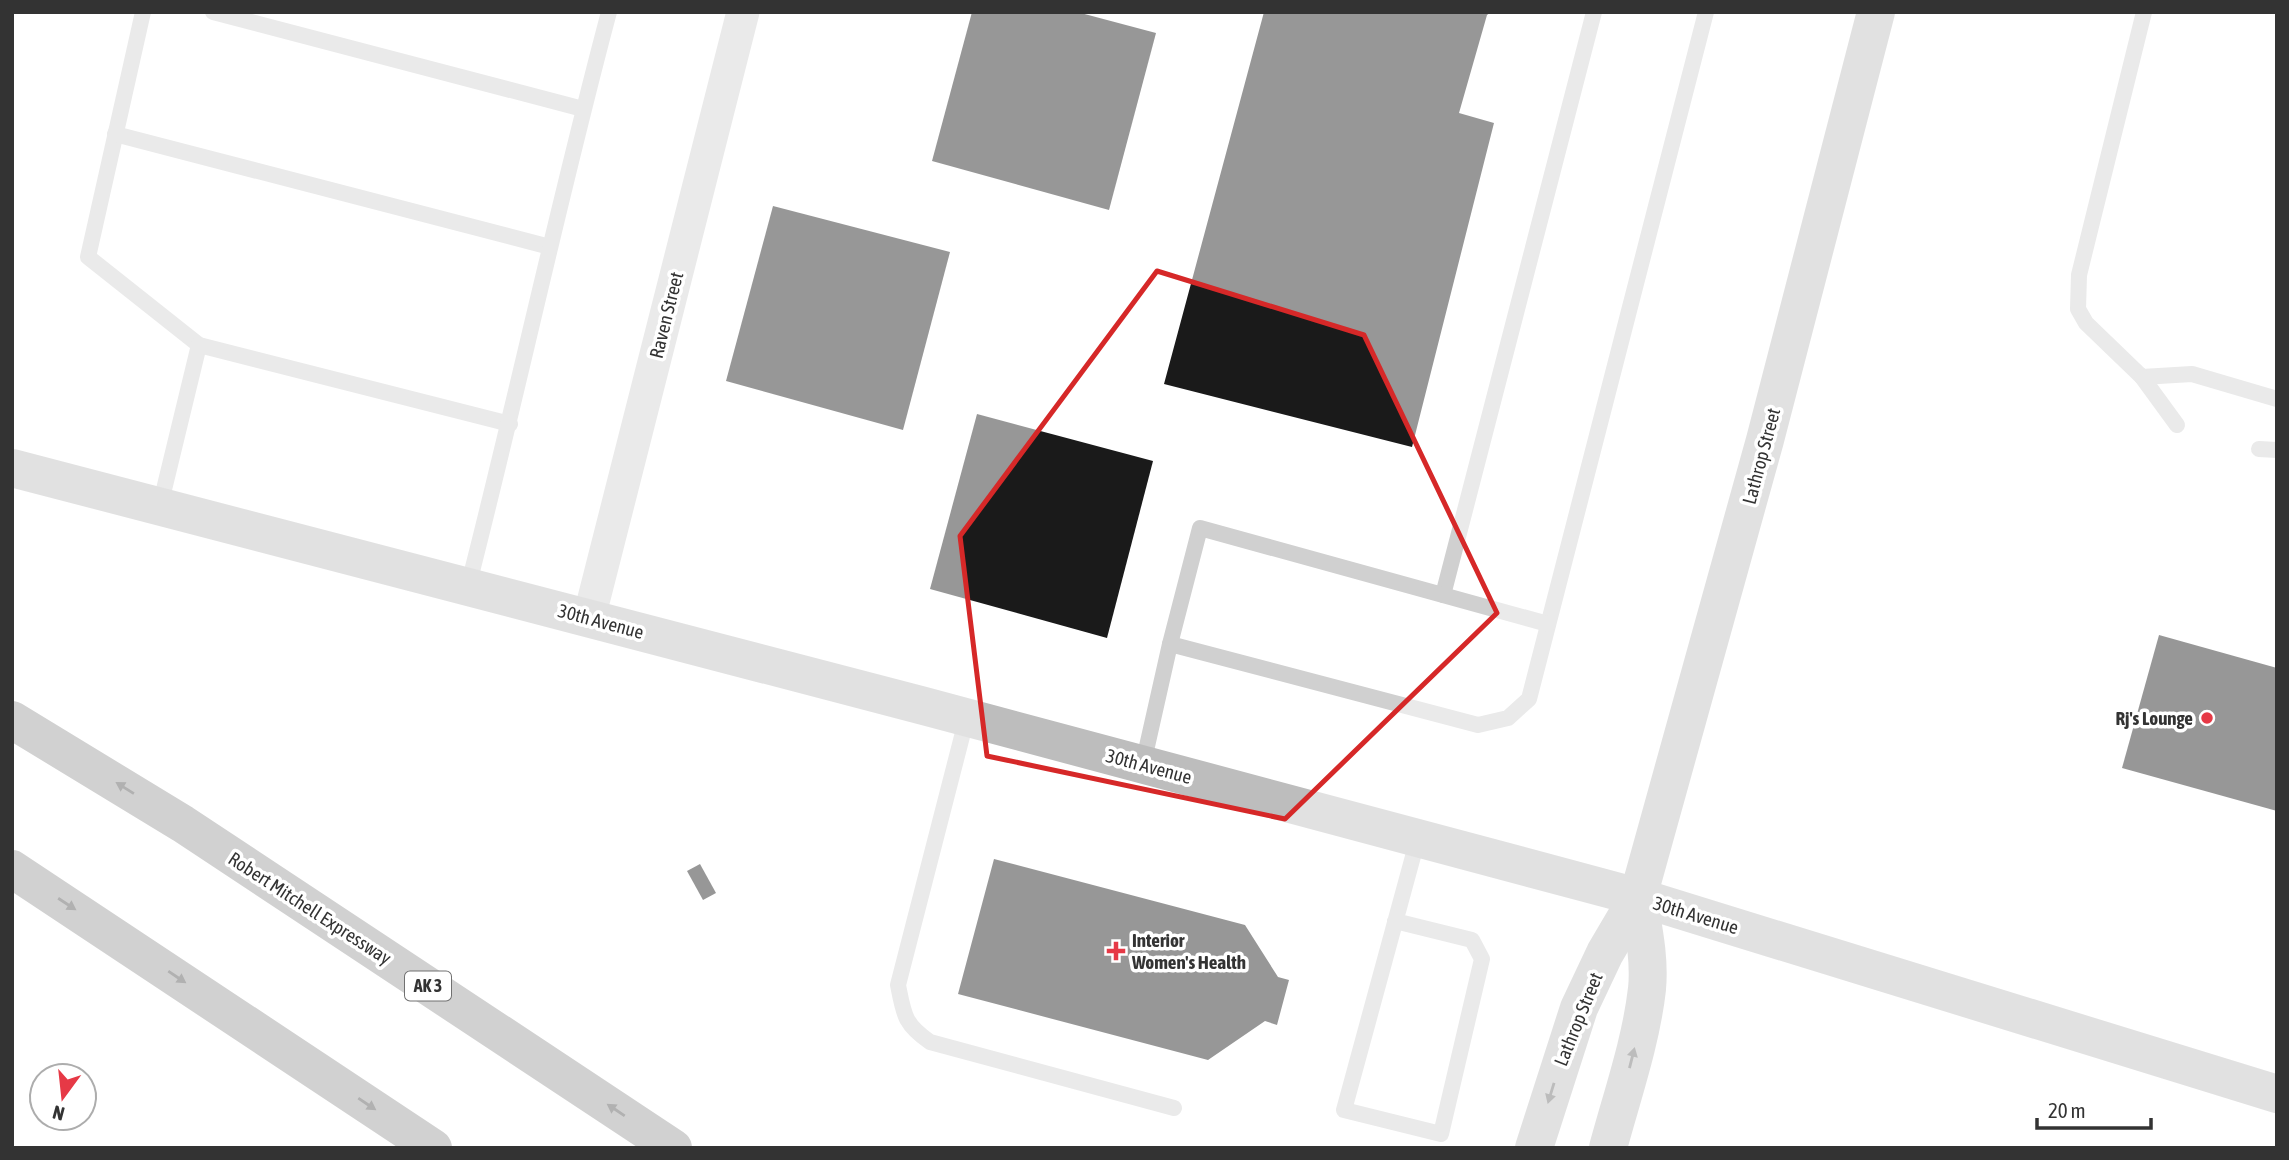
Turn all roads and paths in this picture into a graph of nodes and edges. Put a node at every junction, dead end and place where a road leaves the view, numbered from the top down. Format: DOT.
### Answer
graph roads {
  1 [pos="143,12"];
  2 [pos="213,12"];
  3 [pos="609,12"];
  4 [pos="743,12"];
  5 [pos="1594,12"];
  6 [pos="1706,12"];
  7 [pos="1876,12"];
  8 [pos="2144,12"];
  9 [pos="583,108"];
  10 [pos="115,134"];
  11 [pos="550,247"];
  12 [pos="198,345"];
  13 [pos="2142,377"];
  14 [pos="2277,399"];
  15 [pos="510,424"];
  16 [pos="2177,425"];
  17 [pos="2259,449"];
  18 [pos="2277,450"];
  19 [pos="12,468"];
  20 [pos="160,506"];
  21 [pos="468,587"];
  22 [pos="1443,595"];
  23 [pos="589,618"];
  24 [pos="1548,624"];
  25 [pos="1170,644"];
  26 [pos="967,717"];
  27 [pos="12,720"];
  28 [pos="1143,764"];
  29 [pos="1418,838"];
  30 [pos="12,869"];
  31 [pos="1638,897"];
  32 [pos="1395,921"];
  33 [pos="2277,1094"];
  34 [pos="1174,1108"];
  35 [pos="433,1148"];
  36 [pos="673,1148"];
  37 [pos="1534,1148"];
  38 [pos="1608,1148"];
  1 -- 10 [label="lane"];
  2 -- 9 [label="lane"];
  3 -- 9 [label="lane"];
  4 -- 23 [label="street, Raven Street"];
  5 -- 22 [label="lane"];
  6 -- 24 [label="lane"];
  7 -- 31 [label="main road, Lathrop Street"];
  8 -- 13 [label="lane"];
  9 -- 11 [label="lane"];
  10 -- 11 [label="lane"];
  10 -- 12 [label="lane"];
  11 -- 15 [label="lane"];
  12 -- 15 [label="lane"];
  12 -- 20 [label="lane"];
  13 -- 14 [label="lane"];
  13 -- 16 [label="lane"];
  15 -- 21 [label="lane"];
  17 -- 18 [label="lane"];
  19 -- 20 [label="main road, 30th Avenue"];
  20 -- 21 [label="main road, 30th Avenue"];
  21 -- 23 [label="main road, 30th Avenue"];
  22 -- 24 [label="lane"];
  22 -- 25 [label="lane"];
  23 -- 26 [label="main road, 30th Avenue"];
  24 -- 25 [label="lane"];
  25 -- 28 [label="lane"];
  26 -- 28 [label="main road, 30th Avenue"];
  26 -- 34 [label="lane"];
  36 -- 27 [label="highway, Robert Mitchell Expressway / AK 3, one-way"];
  28 -- 29 [label="main road, 30th Avenue"];
  29 -- 31 [label="main road, 30th Avenue"];
  29 -- 32 [label="lane"];
  30 -- 35 [label="highway, one-way"];
  31 -- 33 [label="main road, 30th Avenue"];
  31 -- 37 [label="main road, Lathrop Street, one-way"];
  38 -- 31 [label="main road, Lathrop Street, one-way"];
  32 -- 32 [label="lane"];
}
